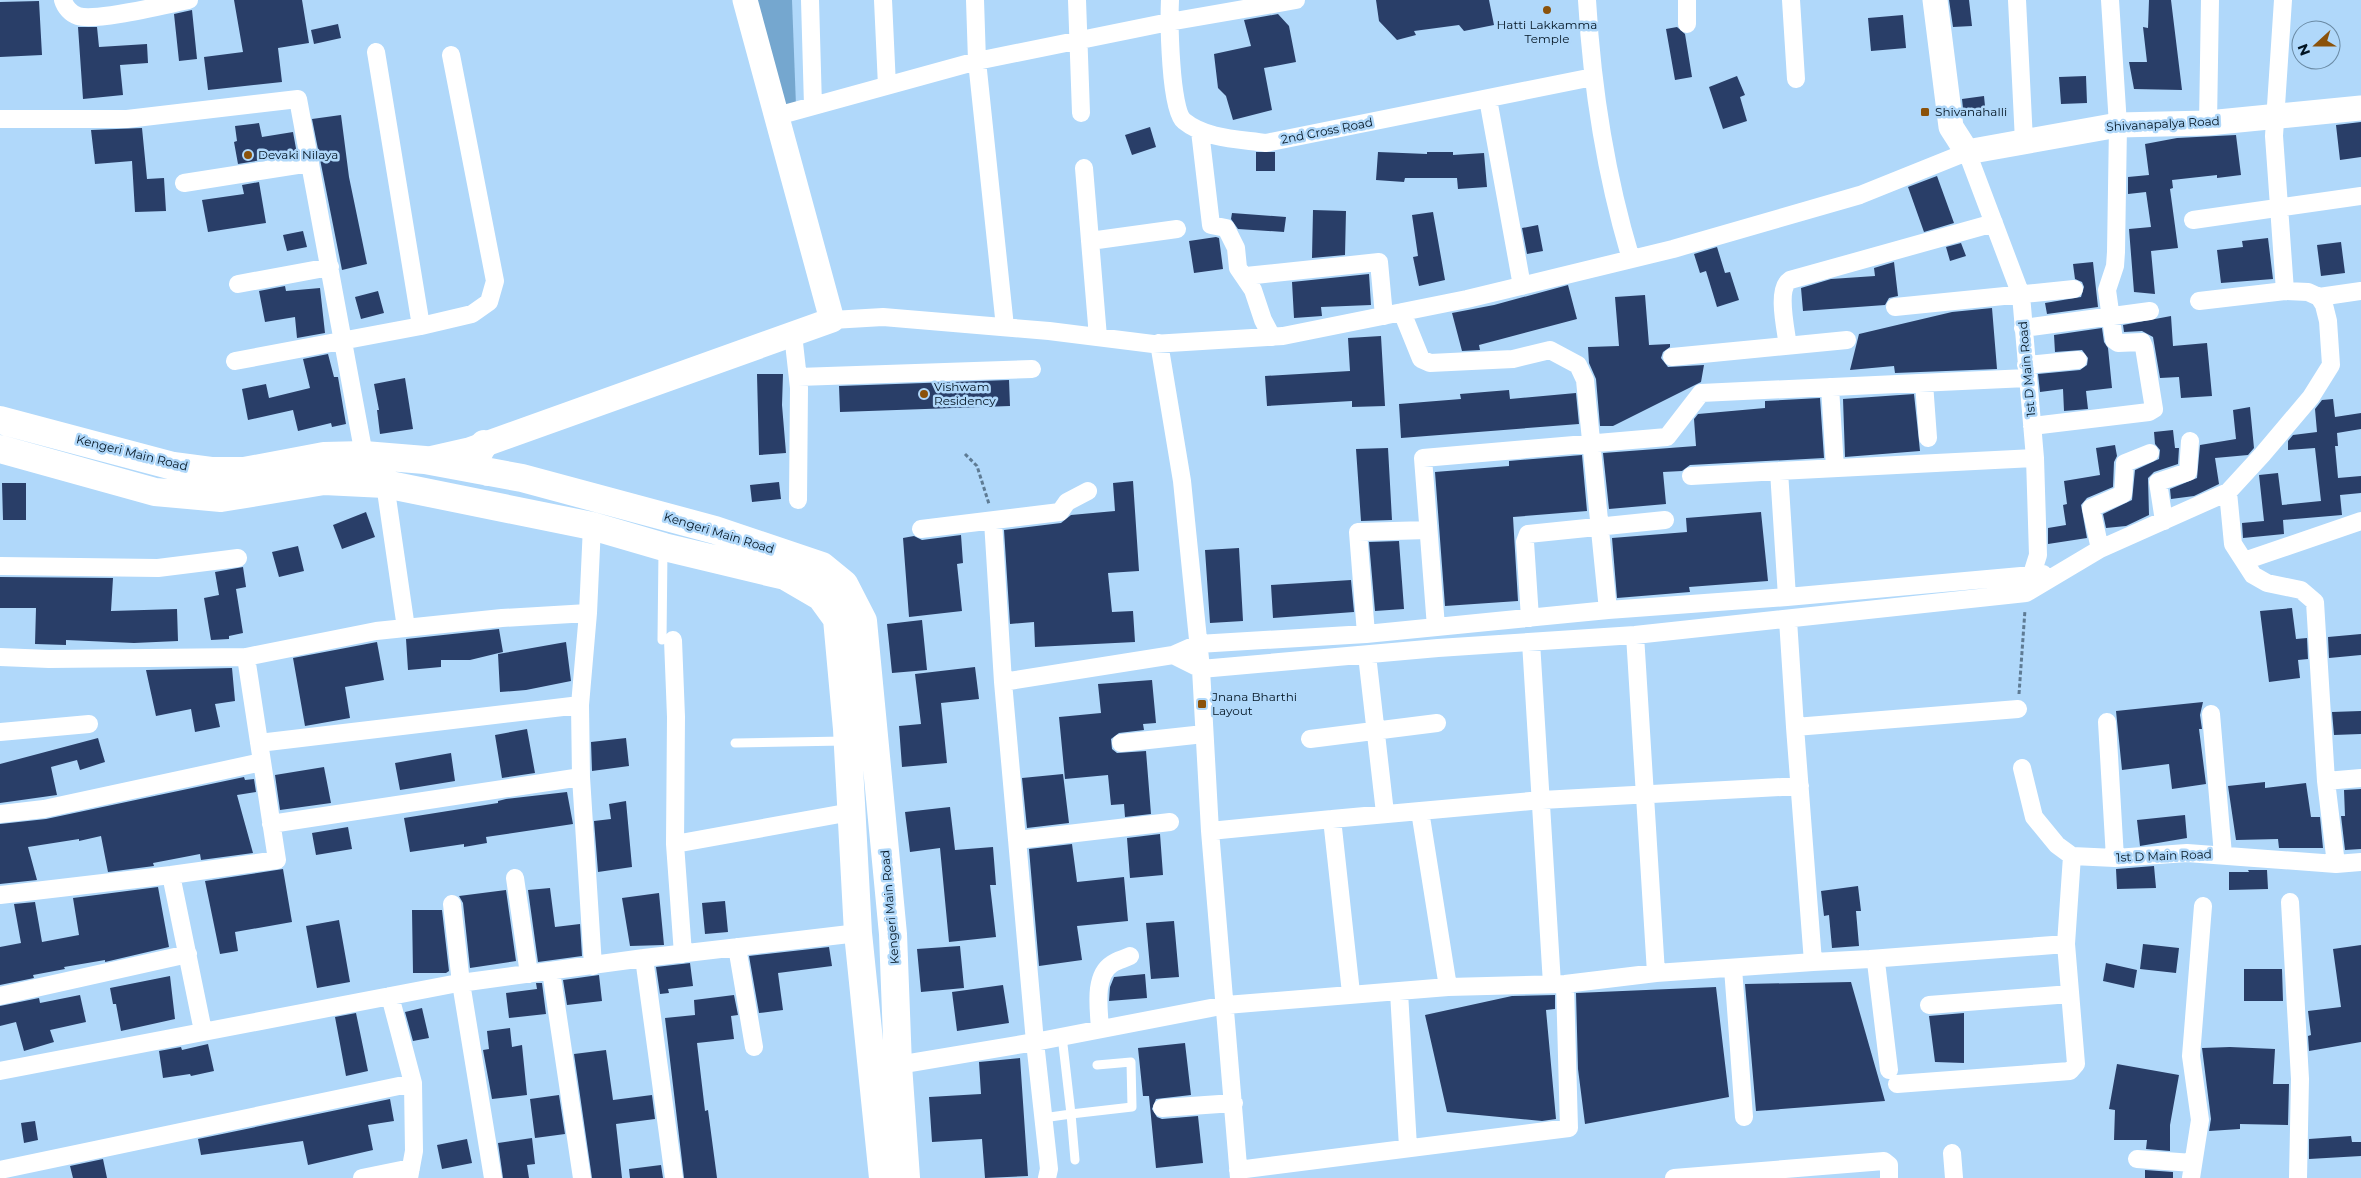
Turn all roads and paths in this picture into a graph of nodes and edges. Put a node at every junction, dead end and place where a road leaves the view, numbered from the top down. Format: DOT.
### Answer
graph roads {
  1 [pos="63,0"];
  2 [pos="189,0"];
  3 [pos="745,0"];
  4 [pos="810,0"];
  5 [pos="883,0"];
  6 [pos="975,0"];
  7 [pos="1077,0"];
  8 [pos="1170,0"];
  9 [pos="1296,0"];
  10 [pos="1587,0"];
  11 [pos="1687,0"];
  12 [pos="1791,0"];
  13 [pos="1935,0"];
  14 [pos="2017,0"];
  15 [pos="2110,0"];
  16 [pos="2210,0"];
  17 [pos="2283,0"];
  18 [pos="1169,22"];
  19 [pos="1687,24"];
  20 [pos="1078,40"];
  21 [pos="376,52"];
  22 [pos="451,55"];
  23 [pos="977,61"];
  24 [pos="1594,77"];
  25 [pos="1796,79"];
  26 [pos="887,86"];
  27 [pos="1488,99"];
  28 [pos="813,106"];
  29 [pos="2361,108"];
  30 [pos="1081,114"];
  31 [pos="777,116"];
  32 [pos="2275,116"];
  33 [pos="0,119"];
  34 [pos="2208,123"];
  35 [pos="2118,125"];
  36 [pos="1200,131"];
  37 [pos="2024,141"];
  38 [pos="1968,152"];
  39 [pos="310,163"];
  40 [pos="1084,168"];
  41 [pos="184,183"];
  42 [pos="2361,196"];
  43 [pos="2280,206"];
  44 [pos="2193,220"];
  45 [pos="1994,223"];
  46 [pos="1177,229"];
  47 [pos="1090,241"];
  48 [pos="1631,259"];
  49 [pos="330,267"];
  50 [pos="1246,276"];
  51 [pos="238,284"];
  52 [pos="1522,286"];
  53 [pos="2074,289"];
  54 [pos="2285,291"];
  55 [pos="2361,291"];
  56 [pos="2021,295"];
  57 [pos="2319,297"];
  58 [pos="2200,301"];
  59 [pos="1895,307"];
  60 [pos="2150,311"];
  61 [pos="1402,312"];
  62 [pos="1384,316"];
  63 [pos="2110,318"];
  64 [pos="832,320"];
  65 [pos="421,326"];
  66 [pos="1005,327"];
  67 [pos="2023,328"];
  68 [pos="793,334"];
  69 [pos="1098,337"];
  70 [pos="1272,337"];
  71 [pos="1847,340"];
  72 [pos="343,342"];
  73 [pos="1160,344"];
  74 [pos="1788,346"];
  75 [pos="1672,357"];
  76 [pos="2078,360"];
  77 [pos="235,361"];
  78 [pos="1032,369"];
  79 [pos="2026,372"];
  80 [pos="798,377"];
  81 [pos="1924,383"];
  82 [pos="1830,387"];
  83 [pos="0,420"];
  84 [pos="2032,426"];
  85 [pos="1928,438"];
  86 [pos="2190,442"];
  87 [pos="1590,443"];
  88 [pos="484,444"];
  89 [pos="0,449"];
  90 [pos="2150,453"];
  91 [pos="965,454"];
  92 [pos="364,455"];
  93 [pos="2035,458"];
  94 [pos="424,460"];
  95 [pos="1835,468"];
  96 [pos="1779,471"];
  97 [pos="488,472"];
  98 [pos="1690,476"];
  99 [pos="386,484"];
  100 [pos="1088,491"];
  101 [pos="2228,492"];
  102 [pos="798,500"];
  103 [pos="1665,520"];
  104 [pos="993,521"];
  105 [pos="2164,521"];
  106 [pos="2361,521"];
  107 [pos="592,526"];
  108 [pos="1600,526"];
  109 [pos="921,529"];
  110 [pos="1428,530"];
  111 [pos="664,547"];
  112 [pos="2100,548"];
  113 [pos="238,558"];
  114 [pos="2244,560"];
  115 [pos="0,566"];
  116 [pos="2059,573"];
  117 [pos="2032,574"];
  118 [pos="2026,593"];
  119 [pos="1787,597"];
  120 [pos="1608,610"];
  121 [pos="588,613"];
  122 [pos="1530,618"];
  123 [pos="1788,620"];
  124 [pos="1436,627"];
  125 [pos="406,628"];
  126 [pos="1366,634"];
  127 [pos="1635,635"];
  128 [pos="667,640"];
  129 [pos="1532,642"];
  130 [pos="1198,644"];
  131 [pos="1173,655"];
  132 [pos="1368,655"];
  133 [pos="0,657"];
  134 [pos="246,657"];
  135 [pos="1201,669"];
  136 [pos="1003,682"];
  137 [pos="580,705"];
  138 [pos="2018,710"];
  139 [pos="2211,714"];
  140 [pos="2107,722"];
  141 [pos="1437,723"];
  142 [pos="89,724"];
  143 [pos="1796,727"];
  144 [pos="0,732"];
  145 [pos="1376,732"];
  146 [pos="1204,734"];
  147 [pos="1310,740"];
  148 [pos="848,741"];
  149 [pos="259,743"];
  150 [pos="734,743"];
  151 [pos="1121,743"];
  152 [pos="262,762"];
  153 [pos="2022,768"];
  154 [pos="581,777"];
  155 [pos="2361,778"];
  156 [pos="2326,780"];
  157 [pos="1800,786"];
  158 [pos="1644,794"];
  159 [pos="1542,800"];
  160 [pos="1420,811"];
  161 [pos="851,812"];
  162 [pos="1385,813"];
  163 [pos="0,814"];
  164 [pos="1332,818"];
  165 [pos="1170,822"];
  166 [pos="271,824"];
  167 [pos="1210,831"];
  168 [pos="1017,840"];
  169 [pos="675,844"];
  170 [pos="2223,855"];
  171 [pos="2072,856"];
  172 [pos="2115,858"];
  173 [pos="2361,862"];
  174 [pos="2336,864"];
  175 [pos="171,875"];
  176 [pos="515,878"];
  177 [pos="0,895"];
  178 [pos="2290,902"];
  179 [pos="452,904"];
  180 [pos="2204,906"];
  181 [pos="858,933"];
  182 [pos="2066,944"];
  183 [pos="737,947"];
  184 [pos="188,954"];
  185 [pos="683,954"];
  186 [pos="1130,956"];
  187 [pos="644,958"];
  188 [pos="1870,959"];
  189 [pos="1813,962"];
  190 [pos="593,966"];
  191 [pos="1733,968"];
  192 [pos="551,971"];
  193 [pos="1656,973"];
  194 [pos="529,974"];
  195 [pos="461,983"];
  196 [pos="1559,984"];
  197 [pos="1448,987"];
  198 [pos="1399,992"];
  199 [pos="1351,993"];
  200 [pos="2070,994"];
  201 [pos="0,996"];
  202 [pos="390,996"];
  203 [pos="1226,1005"];
  204 [pos="1929,1005"];
  205 [pos="1100,1029"];
  206 [pos="203,1031"];
  207 [pos="1062,1036"];
  208 [pos="1034,1042"];
  209 [pos="754,1046"];
  210 [pos="898,1064"];
  211 [pos="1097,1065"];
  212 [pos="0,1071"];
  213 [pos="413,1083"];
  214 [pos="1234,1103"];
  215 [pos="1162,1108"];
  216 [pos="1071,1114"];
  217 [pos="1744,1117"];
  218 [pos="1043,1118"];
  219 [pos="1408,1148"];
  220 [pos="1952,1153"];
  221 [pos="2137,1159"];
  222 [pos="1075,1160"];
  223 [pos="0,1170"];
  224 [pos="2192,1170"];
  225 [pos="410,1173"];
  226 [pos="1239,1174"];
  227 [pos="362,1178"];
  228 [pos="493,1178"];
  229 [pos="582,1178"];
  230 [pos="674,1178"];
  231 [pos="883,1178"];
  232 [pos="906,1178"];
  233 [pos="1047,1178"];
  234 [pos="1674,1178"];
  235 [pos="1889,1178"];
  236 [pos="1954,1178"];
  237 [pos="2298,1178"];
  1 -- 2 [label="street"];
  3 -- 31 [label="street"];
  4 -- 28 [label="street"];
  5 -- 26 [label="street"];
  6 -- 23 [label="street"];
  7 -- 20 [label="street"];
  8 -- 18 [label="street, 2nd Cross Road"];
  9 -- 18 [label="street"];
  10 -- 24 [label="street"];
  11 -- 19 [label="street"];
  12 -- 25 [label="street"];
  13 -- 38 [label="street"];
  14 -- 37 [label="street"];
  15 -- 35 [label="street"];
  16 -- 34 [label="street"];
  17 -- 32 [label="street"];
  18 -- 20 [label="street"];
  18 -- 36 [label="street, 2nd Cross Road"];
  20 -- 23 [label="street"];
  20 -- 30 [label="street"];
  21 -- 65 [label="street"];
  22 -- 65 [label="street"];
  23 -- 26 [label="street"];
  23 -- 66 [label="street"];
  24 -- 27 [label="street, 2nd Cross Road"];
  24 -- 48 [label="street"];
  26 -- 28 [label="street"];
  27 -- 36 [label="street, 2nd Cross Road"];
  27 -- 52 [label="street"];
  28 -- 31 [label="street"];
  29 -- 32 [label="street, Shivanapalya Road"];
  31 -- 64 [label="street"];
  32 -- 34 [label="street, Shivanapalya Road"];
  32 -- 43 [label="street"];
  33 -- 39 [label="street"];
  34 -- 35 [label="street, Shivanapalya Road"];
  35 -- 37 [label="street, Shivanapalya Road"];
  35 -- 63 [label="street"];
  36 -- 50 [label="street"];
  37 -- 38 [label="street, Shivanapalya Road"];
  38 -- 45 [label="street, 1st D Main Road"];
  38 -- 48 [label="street"];
  39 -- 41 [label="street"];
  39 -- 49 [label="street"];
  40 -- 47 [label="street"];
  42 -- 43 [label="street"];
  43 -- 44 [label="street"];
  43 -- 54 [label="street"];
  45 -- 56 [label="street, 1st D Main Road"];
  45 -- 74 [label="street"];
  46 -- 47 [label="street"];
  47 -- 69 [label="street"];
  48 -- 52 [label="street"];
  49 -- 51 [label="street"];
  49 -- 72 [label="street"];
  50 -- 62 [label="street"];
  50 -- 70 [label="street"];
  52 -- 61 [label="street"];
  53 -- 56 [label="street"];
  54 -- 57 [label="street"];
  54 -- 58 [label="street"];
  55 -- 57 [label="street"];
  56 -- 59 [label="street"];
  56 -- 67 [label="street, 1st D Main Road"];
  57 -- 101 [label="street"];
  60 -- 63 [label="street"];
  61 -- 62 [label="street"];
  61 -- 87 [label="street"];
  62 -- 70 [label="street"];
  63 -- 67 [label="street"];
  63 -- 84 [label="street"];
  64 -- 66 [label="street"];
  64 -- 68 [label="street"];
  65 -- 72 [label="street"];
  66 -- 69 [label="street"];
  67 -- 79 [label="street, 1st D Main Road"];
  68 -- 80 [label="street"];
  68 -- 88 [label="street"];
  69 -- 73 [label="street"];
  70 -- 73 [label="street"];
  71 -- 74 [label="street"];
  72 -- 77 [label="street"];
  72 -- 92 [label="street"];
  73 -- 130 [label="street"];
  74 -- 75 [label="street"];
  76 -- 79 [label="street"];
  78 -- 80 [label="street"];
  79 -- 81 [label="street"];
  79 -- 84 [label="street, 1st D Main Road"];
  80 -- 102 [label="street"];
  81 -- 82 [label="street"];
  81 -- 85 [label="street"];
  82 -- 87 [label="street"];
  82 -- 95 [label="street"];
  83 -- 92 [label="main road, Kengeri Main Road"];
  84 -- 93 [label="street, 1st D Main Road"];
  86 -- 105 [label="street"];
  87 -- 108 [label="street"];
  87 -- 110 [label="street"];
  88 -- 94 [label="street"];
  88 -- 97 [label="main road"];
  89 -- 99 [label="main road, Kengeri Main Road"];
  90 -- 112 [label="street"];
  91 -- 104 [label="path"];
  92 -- 94 [label="main road, Kengeri Main Road"];
  93 -- 95 [label="street"];
  93 -- 117 [label="street, 1st D Main Road"];
  94 -- 97 [label="main road, Kengeri Main Road"];
  95 -- 96 [label="street"];
  96 -- 98 [label="street"];
  96 -- 119 [label="street"];
  97 -- 210 [label="main road, Kengeri Main Road"];
  99 -- 107 [label="main road, Kengeri Main Road"];
  99 -- 125 [label="street"];
  100 -- 104 [label="street"];
  101 -- 105 [label="street"];
  101 -- 114 [label="street"];
  103 -- 108 [label="street"];
  104 -- 109 [label="street"];
  104 -- 136 [label="street"];
  105 -- 112 [label="street"];
  106 -- 114 [label="street"];
  107 -- 111 [label="main road, Kengeri Main Road"];
  107 -- 121 [label="street"];
  108 -- 120 [label="street"];
  108 -- 122 [label="street"];
  110 -- 124 [label="street"];
  110 -- 126 [label="street"];
  111 -- 128 [label="lane"];
  111 -- 148 [label="main road, Kengeri Main Road"];
  112 -- 116 [label="street"];
  113 -- 115 [label="street"];
  114 -- 156 [label="street"];
  116 -- 117 [label="street"];
  116 -- 118 [label="street"];
  117 -- 118 [label="street, 1st D Main Road"];
  117 -- 119 [label="street"];
  118 -- 123 [label="street"];
  118 -- 138 [label="path"];
  119 -- 120 [label="street"];
  120 -- 122 [label="street"];
  121 -- 125 [label="street"];
  121 -- 137 [label="street"];
  122 -- 124 [label="street"];
  123 -- 127 [label="street"];
  123 -- 143 [label="street"];
  124 -- 126 [label="street"];
  125 -- 134 [label="street"];
  126 -- 130 [label="street"];
  127 -- 129 [label="street"];
  127 -- 158 [label="street"];
  128 -- 169 [label="street"];
  129 -- 132 [label="street"];
  129 -- 159 [label="street"];
  130 -- 131 [label="street"];
  130 -- 135 [label="street"];
  131 -- 135 [label="street"];
  131 -- 136 [label="street"];
  132 -- 135 [label="street"];
  132 -- 145 [label="street"];
  133 -- 134 [label="street"];
  134 -- 149 [label="street"];
  135 -- 146 [label="street"];
  136 -- 168 [label="street"];
  137 -- 149 [label="street"];
  137 -- 154 [label="street"];
  138 -- 143 [label="street"];
  139 -- 170 [label="street"];
  140 -- 172 [label="street"];
  141 -- 145 [label="street"];
  142 -- 144 [label="street"];
  143 -- 157 [label="street"];
  145 -- 147 [label="street"];
  145 -- 162 [label="street"];
  146 -- 151 [label="street"];
  146 -- 167 [label="street"];
  148 -- 150 [label="lane"];
  148 -- 161 [label="main road, Kengeri Main Road"];
  149 -- 152 [label="street"];
  152 -- 163 [label="street"];
  152 -- 166 [label="street"];
  153 -- 171 [label="street"];
  154 -- 166 [label="street"];
  154 -- 190 [label="street"];
  155 -- 156 [label="street"];
  156 -- 174 [label="street"];
  157 -- 158 [label="street"];
  157 -- 189 [label="street"];
  158 -- 159 [label="street"];
  158 -- 193 [label="street"];
  159 -- 160 [label="street"];
  159 -- 196 [label="street"];
  160 -- 162 [label="street"];
  160 -- 197 [label="street"];
  161 -- 169 [label="street"];
  161 -- 181 [label="main road, Kengeri Main Road"];
  162 -- 164 [label="street"];
  164 -- 167 [label="street"];
  164 -- 199 [label="street"];
  165 -- 168 [label="street"];
  166 -- 175 [label="street"];
  167 -- 203 [label="street"];
  168 -- 208 [label="street"];
  169 -- 185 [label="street"];
  170 -- 172 [label="street, 1st D Main Road"];
  170 -- 174 [label="street, 1st D Main Road"];
  171 -- 172 [label="street, 1st D Main Road"];
  171 -- 182 [label="street"];
  173 -- 174 [label="street, 1st D Main Road"];
  175 -- 177 [label="street"];
  175 -- 184 [label="street"];
  176 -- 194 [label="street"];
  178 -- 237 [label="street"];
  179 -- 195 [label="street"];
  180 -- 224 [label="street"];
  181 -- 183 [label="street"];
  181 -- 231 [label="main road, Kengeri Main Road"];
  182 -- 188 [label="street"];
  182 -- 200 [label="street"];
  183 -- 185 [label="street"];
  183 -- 209 [label="street"];
  184 -- 201 [label="street"];
  184 -- 206 [label="street"];
  185 -- 187 [label="street"];
  186 -- 205 [label="street"];
  187 -- 190 [label="street"];
  187 -- 230 [label="street"];
  188 -- 189 [label="street"];
  188 -- 200 [label="street"];
  189 -- 191 [label="street"];
  190 -- 192 [label="street"];
  191 -- 193 [label="street"];
  191 -- 217 [label="street"];
  192 -- 194 [label="street"];
  192 -- 229 [label="street"];
  193 -- 196 [label="street"];
  194 -- 195 [label="street"];
  195 -- 202 [label="street"];
  195 -- 228 [label="street"];
  196 -- 197 [label="street"];
  196 -- 219 [label="street"];
  197 -- 198 [label="street"];
  198 -- 199 [label="street"];
  198 -- 219 [label="street"];
  199 -- 203 [label="street"];
  200 -- 204 [label="street"];
  202 -- 206 [label="street"];
  202 -- 213 [label="street"];
  203 -- 205 [label="street"];
  203 -- 214 [label="street"];
  205 -- 207 [label="street"];
  206 -- 212 [label="street"];
  207 -- 208 [label="street"];
  207 -- 216 [label="lane"];
  208 -- 210 [label="street"];
  208 -- 218 [label="street"];
  210 -- 232 [label="main road, Kengeri Main Road"];
  211 -- 216 [label="lane"];
  213 -- 223 [label="street"];
  213 -- 225 [label="street"];
  214 -- 215 [label="street"];
  214 -- 226 [label="street"];
  216 -- 218 [label="lane"];
  216 -- 222 [label="lane"];
  218 -- 233 [label="street"];
  219 -- 226 [label="street"];
  220 -- 236 [label="street"];
  221 -- 224 [label="street"];
  225 -- 227 [label="street"];
  234 -- 235 [label="street"];
}
